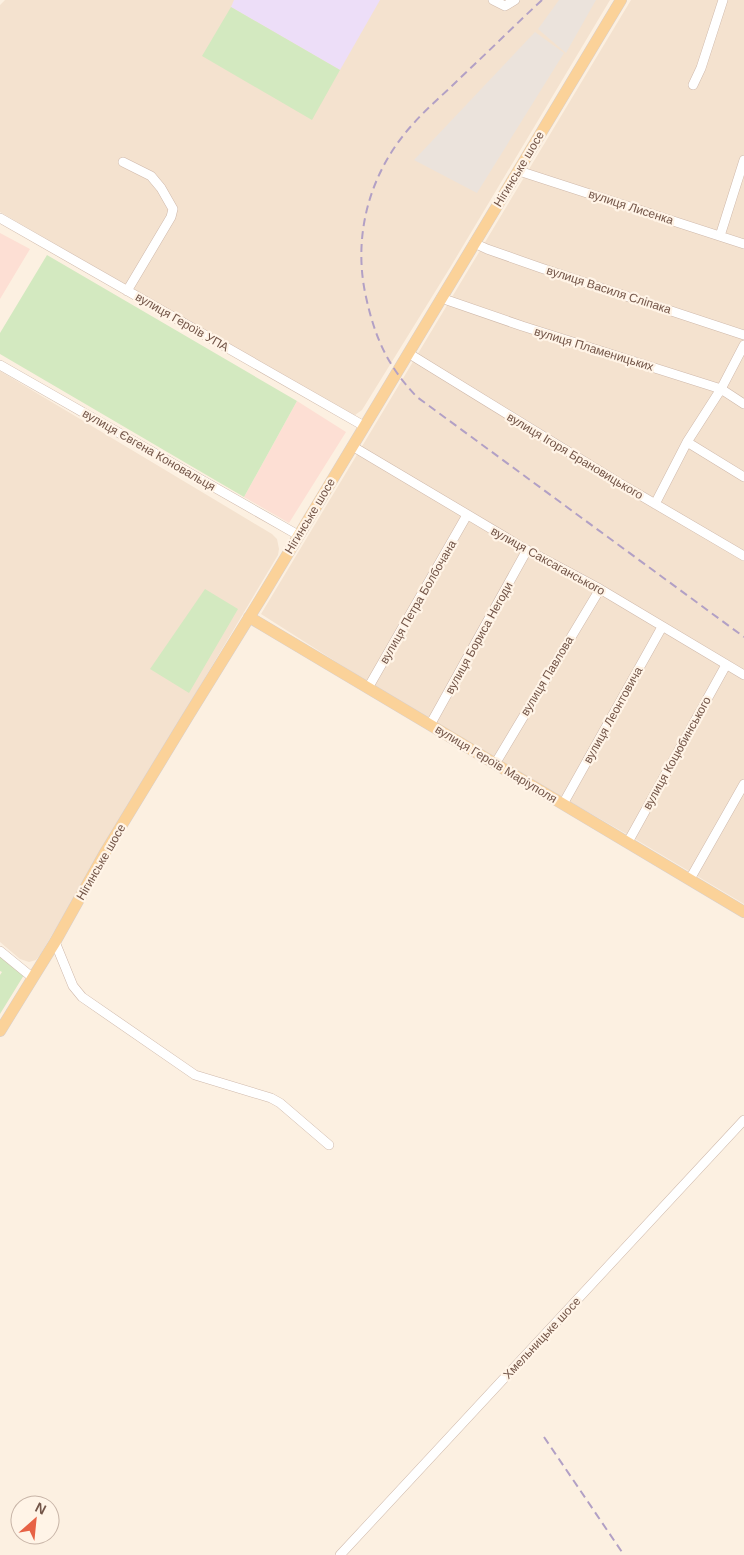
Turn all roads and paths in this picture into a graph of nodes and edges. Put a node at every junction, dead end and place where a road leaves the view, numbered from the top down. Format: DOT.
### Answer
graph roads {
  1 [pos="493,0"];
  2 [pos="515,0"];
  3 [pos="621,0"];
  4 [pos="724,0"];
  5 [pos="694,84"];
  6 [pos="744,160"];
  7 [pos="123,162"];
  8 [pos="519,171"];
  9 [pos="0,218"];
  10 [pos="720,236"];
  11 [pos="474,243"];
  12 [pos="744,244"];
  13 [pos="127,291"];
  14 [pos="441,298"];
  15 [pos="744,335"];
  16 [pos="744,345"];
  17 [pos="408,353"];
  18 [pos="0,365"];
  19 [pos="721,389"];
  20 [pos="744,404"];
  21 [pos="364,426"];
  22 [pos="687,442"];
  23 [pos="352,446"];
  24 [pos="744,476"];
  25 [pos="655,504"];
  26 [pos="468,515"];
  27 [pos="298,535"];
  28 [pos="527,550"];
  29 [pos="744,556"];
  30 [pos="600,589"];
  31 [pos="249,617"];
  32 [pos="662,626"];
  33 [pos="726,665"];
  34 [pos="744,676"];
  35 [pos="368,688"];
  36 [pos="430,726"];
  37 [pos="495,764"];
  38 [pos="744,784"];
  39 [pos="563,804"];
  40 [pos="628,842"];
  41 [pos="690,879"];
  42 [pos="744,912"];
  43 [pos="55,942"];
  44 [pos="0,951"];
  45 [pos="33,978"];
  46 [pos="0,1032"];
  47 [pos="744,1120"];
  48 [pos="329,1145"];
  49 [pos="340,1555"];
  1 -- 2 [label="street"];
  3 -- 8 [label="main road, Нігинське шосе"];
  4 -- 5 [label="street"];
  6 -- 10 [label="street"];
  7 -- 13 [label="street"];
  8 -- 10 [label="street, вулиця Лисенка"];
  8 -- 11 [label="main road, Нігинське шосе"];
  9 -- 13 [label="street, вулиця Героїв УПА"];
  10 -- 12 [label="street, вулиця Лисенка"];
  11 -- 14 [label="main road, Нігинське шосе"];
  11 -- 15 [label="street, вулиця Василя Сліпака"];
  13 -- 21 [label="street, вулиця Героїв УПА"];
  14 -- 17 [label="main road, Нігинське шосе"];
  14 -- 19 [label="street, вулиця Пламеницьких"];
  16 -- 19 [label="street"];
  17 -- 21 [label="main road, Нігинське шосе"];
  17 -- 25 [label="street, вулиця Ігоря Брановицького"];
  18 -- 27 [label="street, вулиця Євгена Коновальця"];
  19 -- 20 [label="street, вулиця Пламеницьких"];
  19 -- 22 [label="street"];
  21 -- 23 [label="main road, Нігинське шосе"];
  22 -- 24 [label="street"];
  22 -- 25 [label="street"];
  23 -- 26 [label="street, вулиця Саксаганського"];
  23 -- 27 [label="main road, Нігинське шосе"];
  25 -- 29 [label="street, вулиця Ігоря Брановицького"];
  26 -- 28 [label="street, вулиця Саксаганського"];
  26 -- 35 [label="street, вулиця Петра Болбочана"];
  27 -- 31 [label="main road, Нігинське шосе"];
  28 -- 30 [label="street, вулиця Саксаганського"];
  28 -- 36 [label="street, вулиця Бориса Негоди"];
  30 -- 32 [label="street, вулиця Саксаганського"];
  30 -- 37 [label="street, вулиця Павлова"];
  31 -- 35 [label="main road, вулиця Героїв Маріуполя"];
  31 -- 43 [label="main road, Нігинське шосе"];
  32 -- 33 [label="street, вулиця Саксаганського"];
  32 -- 39 [label="street, вулиця Леонтовича"];
  33 -- 34 [label="street, вулиця Саксаганського"];
  33 -- 40 [label="street, вулиця Коцюбинського"];
  35 -- 36 [label="main road, вулиця Героїв Маріуполя"];
  36 -- 37 [label="main road, вулиця Героїв Маріуполя"];
  37 -- 39 [label="main road, вулиця Героїв Маріуполя"];
  38 -- 41 [label="street"];
  39 -- 40 [label="main road, вулиця Героїв Маріуполя"];
  40 -- 41 [label="main road, вулиця Героїв Маріуполя"];
  41 -- 42 [label="main road, вулиця Героїв Маріуполя"];
  43 -- 45 [label="main road, Нігинське шосе"];
  43 -- 48 [label="street"];
  44 -- 45 [label="street"];
  45 -- 46 [label="main road, Нігинське шосе"];
  47 -- 49 [label="street, Хмельницьке шосе"];
}
